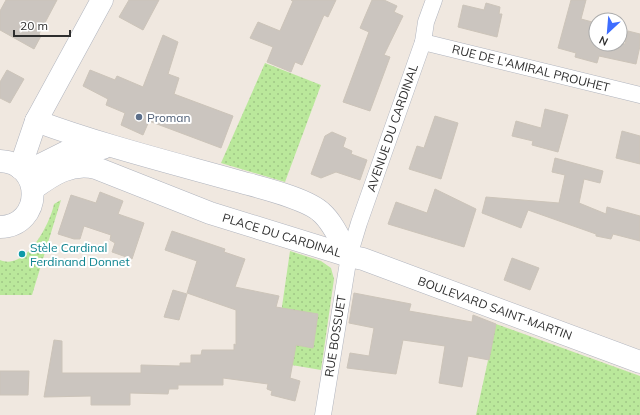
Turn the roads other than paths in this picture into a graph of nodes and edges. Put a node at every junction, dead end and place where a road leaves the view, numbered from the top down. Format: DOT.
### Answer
graph roads {
  1 [pos="102,0"];
  2 [pos="434,0"];
  3 [pos="423,42"];
  4 [pos="640,95"];
  5 [pos="36,121"];
  6 [pos="115,147"];
  7 [pos="17,170"];
  8 [pos="1,228"];
  9 [pos="349,256"];
  10 [pos="640,362"];
  11 [pos="323,415"];
  1 -- 5 [label="street"];
  2 -- 3 [label="street, AVENUE DU CARDINAL"];
  3 -- 4 [label="street, RUE DE L'AMIRAL PROUHET"];
  3 -- 9 [label="street, AVENUE DU CARDINAL"];
  5 -- 6 [label="street, PLACE DU CARDINAL"];
  5 -- 7 [label="street"];
  6 -- 7 [label="street, PLACE DU CARDINAL"];
  6 -- 9 [label="street, PLACE DU CARDINAL"];
  7 -- 8 [label="street"];
  7 -- 9 [label="street, PLACE DU CARDINAL"];
  9 -- 10 [label="street, BOULEVARD SAINT-MARTIN"];
  9 -- 11 [label="street, RUE BOSSUET"];
}
